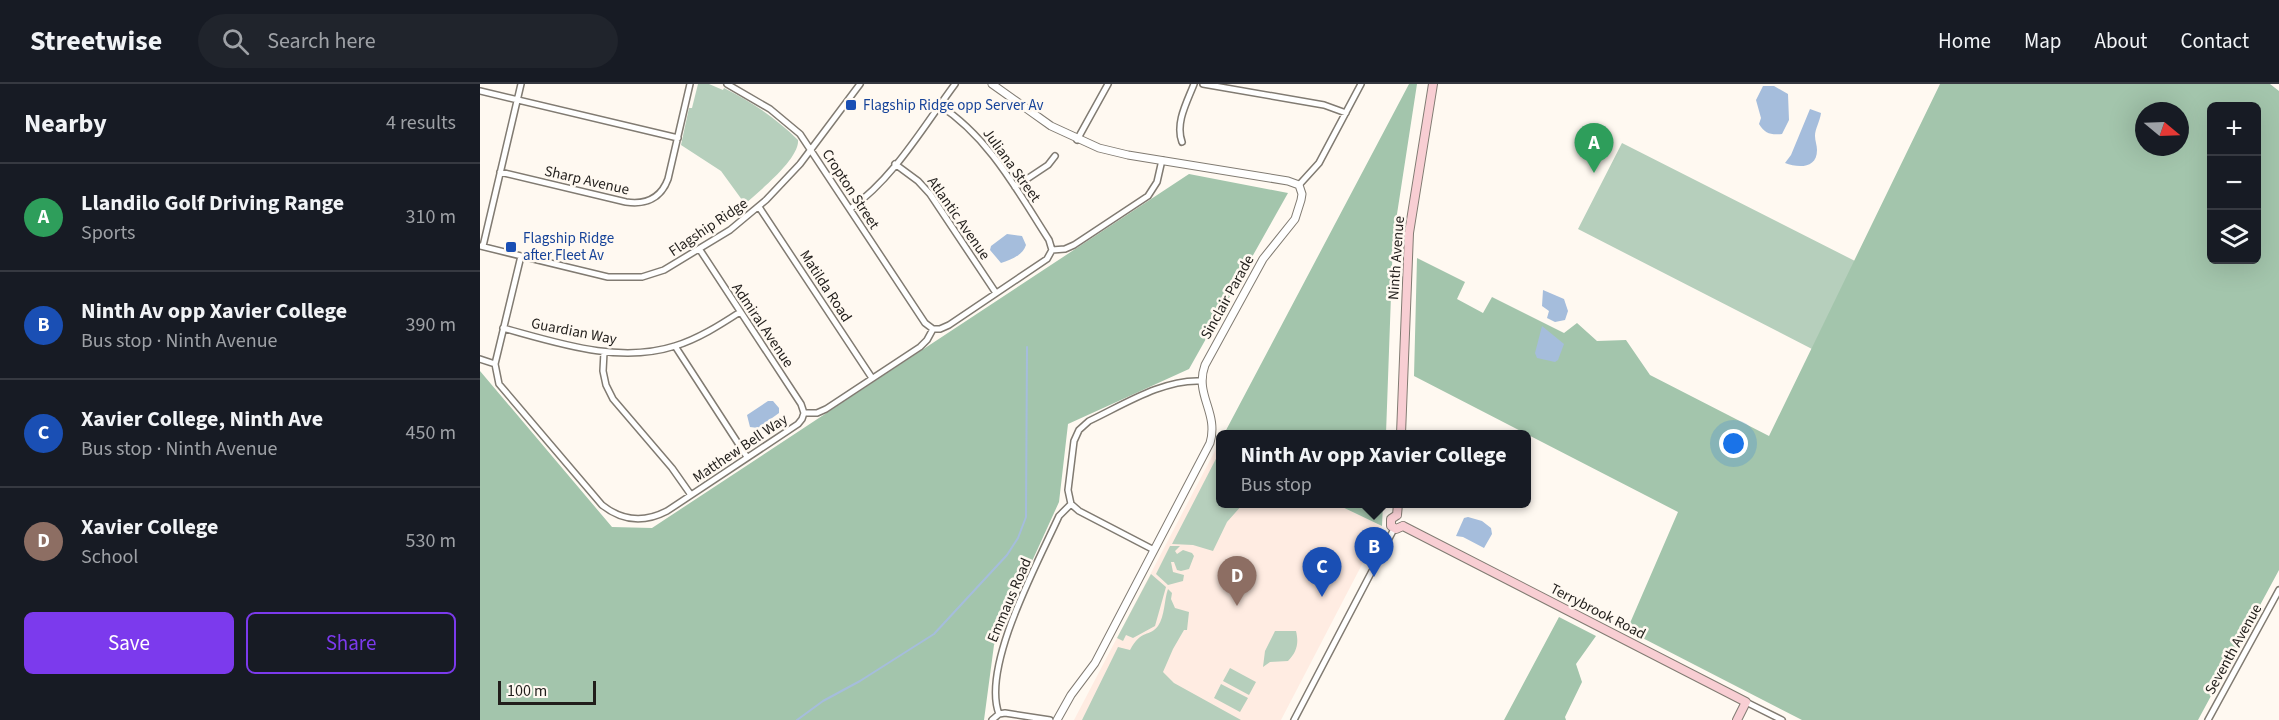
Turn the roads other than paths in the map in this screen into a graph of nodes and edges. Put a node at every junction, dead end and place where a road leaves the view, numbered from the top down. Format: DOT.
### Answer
graph roads {
  1 [pos="520,84"];
  2 [pos="690,84"];
  3 [pos="727,84"];
  4 [pos="860,84"];
  5 [pos="955,84"];
  6 [pos="992,84"];
  7 [pos="1108,84"];
  8 [pos="1194,84"];
  9 [pos="1203,84"];
  10 [pos="1361,84"];
  11 [pos="1433,84"];
  12 [pos="480,91"];
  13 [pos="517,99"];
  14 [pos="939,105"];
  15 [pos="1346,113"];
  16 [pos="678,138"];
  17 [pos="1077,140"];
  18 [pos="1182,142"];
  19 [pos="811,150"];
  20 [pos="1055,156"];
  21 [pos="1162,160"];
  22 [pos="895,164"];
  23 [pos="500,172"];
  24 [pos="1299,185"];
  25 [pos="1015,187"];
  26 [pos="759,207"];
  27 [pos="850,209"];
  28 [pos="481,246"];
  29 [pos="700,250"];
  30 [pos="1052,250"];
  31 [pos="521,256"];
  32 [pos="996,293"];
  33 [pos="740,312"];
  34 [pos="503,328"];
  35 [pos="933,329"];
  36 [pos="675,346"];
  37 [pos="603,352"];
  38 [pos="480,359"];
  39 [pos="495,364"];
  40 [pos="872,378"];
  41 [pos="1201,381"];
  42 [pos="804,413"];
  43 [pos="1401,430"];
  44 [pos="747,457"];
  45 [pos="691,495"];
  46 [pos="1071,504"];
  47 [pos="1398,508"];
  48 [pos="1397,515"];
  49 [pos="1403,526"];
  50 [pos="1394,529"];
  51 [pos="1154,550"];
  52 [pos="2279,590"];
  53 [pos="1746,702"];
  54 [pos="999,714"];
  55 [pos="992,720"];
  56 [pos="1050,720"];
  57 [pos="1057,720"];
  58 [pos="1294,720"];
  59 [pos="1737,720"];
  60 [pos="1782,720"];
  61 [pos="2208,720"];
  1 -- 13 [label="street"];
  2 -- 16 [label="street, Sharp Avenue"];
  3 -- 19 [label="street, Cropton Street"];
  4 -- 19 [label="street, Flagship Ridge"];
  5 -- 14 [label="street"];
  6 -- 17 [label="street"];
  7 -- 17 [label="street"];
  8 -- 18 [label="street"];
  9 -- 15 [label="street"];
  10 -- 15 [label="street"];
  11 -- 43 [label="main road, Ninth Avenue"];
  12 -- 13 [label="street"];
  13 -- 16 [label="street"];
  13 -- 23 [label="street"];
  14 -- 22 [label="street"];
  14 -- 25 [label="street, Juliana Street"];
  15 -- 24 [label="street"];
  16 -- 23 [label="street, Sharp Avenue"];
  17 -- 21 [label="street"];
  19 -- 26 [label="street, Flagship Ridge"];
  19 -- 27 [label="street, Cropton Street"];
  20 -- 25 [label="street"];
  21 -- 24 [label="street"];
  21 -- 30 [label="street, Matthew Bell Way"];
  22 -- 27 [label="street"];
  22 -- 32 [label="street, Atlantic Avenue"];
  23 -- 28 [label="street"];
  24 -- 41 [label="street, Sinclair Parade"];
  25 -- 30 [label="street, Juliana Street"];
  26 -- 29 [label="street, Flagship Ridge"];
  26 -- 40 [label="street, Matilda Road"];
  27 -- 35 [label="street, Cropton Street"];
  28 -- 31 [label="street, Flagship Ridge"];
  29 -- 31 [label="street, Flagship Ridge"];
  29 -- 33 [label="street, Admiral Avenue"];
  30 -- 32 [label="street, Matthew Bell Way"];
  31 -- 34 [label="street"];
  32 -- 35 [label="street, Matthew Bell Way"];
  33 -- 36 [label="street, Guardian Way"];
  33 -- 42 [label="street, Admiral Avenue"];
  34 -- 37 [label="street, Guardian Way"];
  34 -- 39 [label="street"];
  35 -- 40 [label="street, Matthew Bell Way"];
  36 -- 37 [label="street, Guardian Way"];
  36 -- 44 [label="street"];
  37 -- 45 [label="street"];
  38 -- 39 [label="street"];
  39 -- 45 [label="street, Matthew Bell Way"];
  40 -- 42 [label="street, Matthew Bell Way"];
  41 -- 46 [label="street"];
  41 -- 51 [label="street"];
  42 -- 44 [label="street, Matthew Bell Way"];
  44 -- 45 [label="street, Matthew Bell Way"];
  46 -- 51 [label="street"];
  46 -- 54 [label="street, Emmaus Road"];
  47 -- 48 [label="main road"];
  48 -- 49 [label="main road"];
  48 -- 50 [label="main road"];
  49 -- 50 [label="main road"];
  49 -- 53 [label="main road, Terrybrook Road"];
  50 -- 58 [label="street"];
  51 -- 57 [label="street"];
  52 -- 61 [label="street, Seventh Avenue"];
  53 -- 59 [label="main road"];
  53 -- 60 [label="street, Terrybrook Road"];
  54 -- 55 [label="street"];
  54 -- 56 [label="street"];
}
